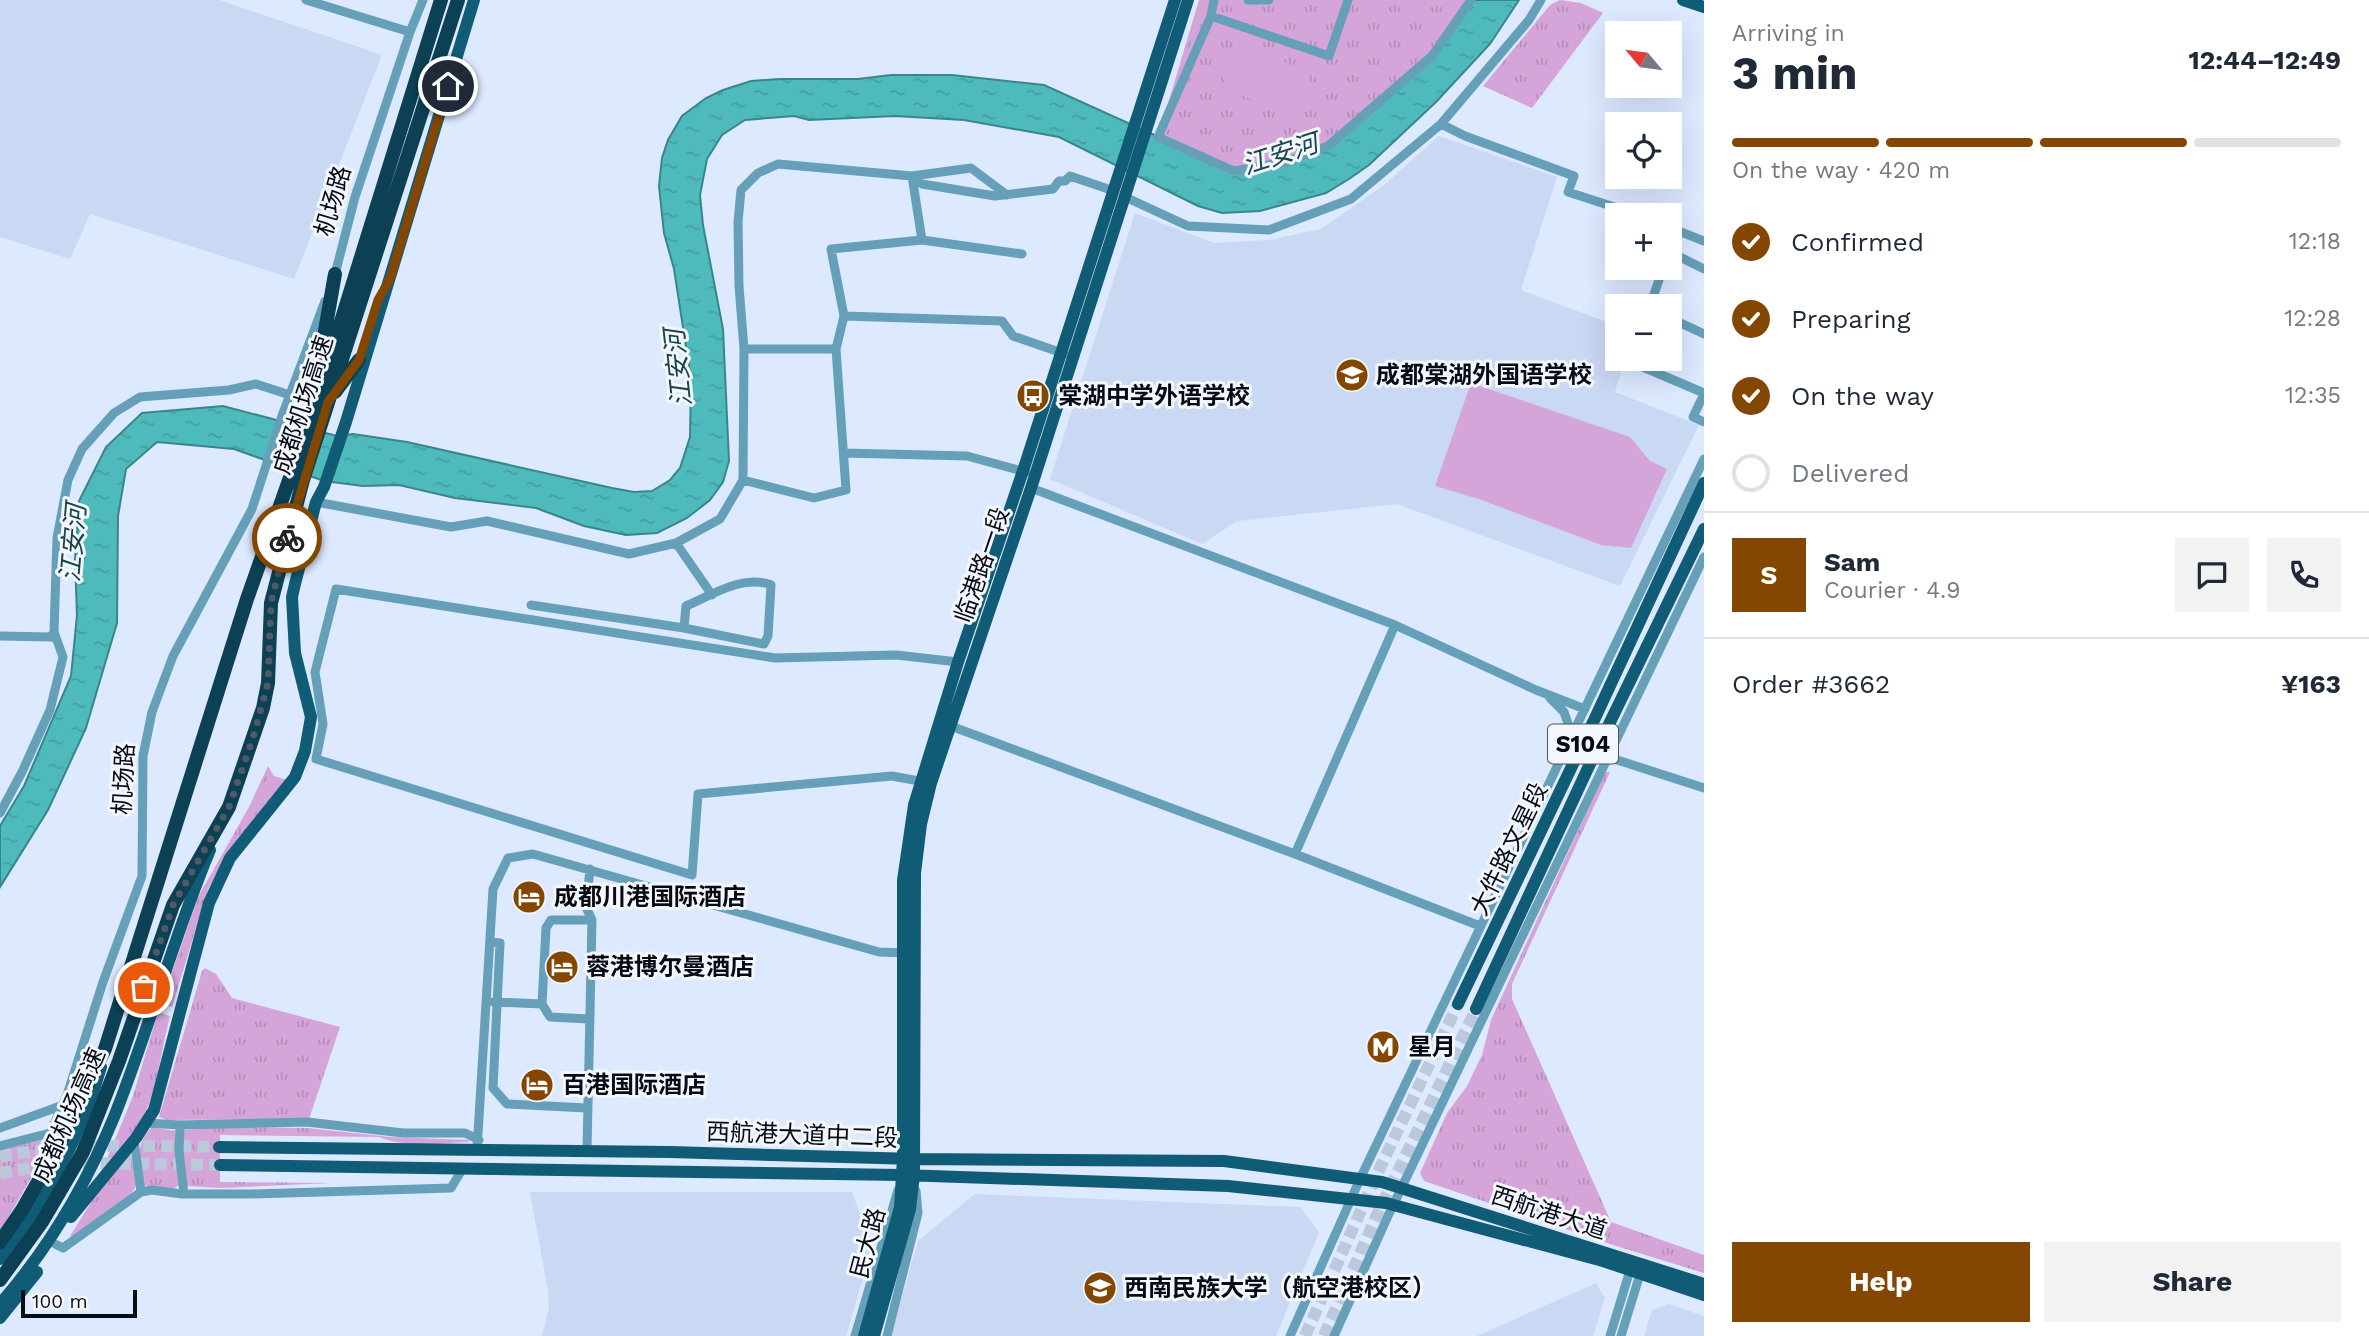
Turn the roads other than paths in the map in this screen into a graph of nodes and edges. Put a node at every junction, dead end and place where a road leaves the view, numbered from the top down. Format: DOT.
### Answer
graph roads {
  1 [pos="306,0"];
  2 [pos="423,0"];
  3 [pos="441,0"];
  4 [pos="458,0"];
  5 [pos="474,0"];
  6 [pos="1175,0"];
  7 [pos="1188,0"];
  8 [pos="1214,0"];
  9 [pos="1248,0"];
  10 [pos="1269,0"];
  11 [pos="1348,0"];
  12 [pos="1471,0"];
  13 [pos="1541,0"];
  14 [pos="1684,0"];
  15 [pos="1704,7"];
  16 [pos="1211,16"];
  17 [pos="410,32"];
  18 [pos="422,85"];
  19 [pos="1142,123"];
  20 [pos="1441,124"];
  21 [pos="912,176"];
  22 [pos="1119,194"];
  23 [pos="1007,195"];
  24 [pos="1605,204"];
  25 [pos="1682,231"];
  26 [pos="922,240"];
  27 [pos="1704,240"];
  28 [pos="1022,254"];
  29 [pos="1682,257"];
  30 [pos="1704,269"];
  31 [pos="335,274"];
  32 [pos="390,279"];
  33 [pos="844,317"];
  34 [pos="1682,324"];
  35 [pos="1704,334"];
  36 [pos="744,349"];
  37 [pos="836,349"];
  38 [pos="1067,355"];
  39 [pos="359,360"];
  40 [pos="1652,371"];
  41 [pos="1704,393"];
  42 [pos="290,395"];
  43 [pos="354,395"];
  44 [pos="328,402"];
  45 [pos="314,409"];
  46 [pos="1704,422"];
  47 [pos="314,425"];
  48 [pos="844,453"];
  49 [pos="1704,459"];
  50 [pos="297,477"];
  51 [pos="1029,478"];
  52 [pos="743,480"];
  53 [pos="1704,483"];
  54 [pos="316,502"];
  55 [pos="1704,529"];
  56 [pos="676,543"];
  57 [pos="1704,557"];
  58 [pos="712,595"];
  59 [pos="531,605"];
  60 [pos="1395,625"];
  61 [pos="684,628"];
  62 [pos="54,632"];
  63 [pos="0,636"];
  64 [pos="958,662"];
  65 [pos="1536,690"];
  66 [pos="1585,709"];
  67 [pos="945,724"];
  68 [pos="1572,735"];
  69 [pos="1608,757"];
  70 [pos="919,781"];
  71 [pos="1704,788"];
  72 [pos="229,807"];
  73 [pos="0,813"];
  74 [pos="1295,854"];
  75 [pos="590,869"];
  76 [pos="592,920"];
  77 [pos="1480,926"];
  78 [pos="490,942"];
  79 [pos="908,953"];
  80 [pos="486,1001"];
  81 [pos="497,1002"];
  82 [pos="542,1004"];
  83 [pos="1458,1004"];
  84 [pos="1476,1009"];
  85 [pos="589,1019"];
  86 [pos="63,1105"];
  87 [pos="586,1108"];
  88 [pos="146,1123"];
  89 [pos="180,1125"];
  90 [pos="0,1128"];
  91 [pos="104,1139"];
  92 [pos="134,1140"];
  93 [pos="478,1145"];
  94 [pos="0,1146"];
  95 [pos="219,1147"];
  96 [pos="587,1150"];
  97 [pos="909,1159"];
  98 [pos="220,1165"];
  99 [pos="463,1168"];
  100 [pos="908,1175"];
  101 [pos="1360,1179"];
  102 [pos="1382,1182"];
  103 [pos="1402,1188"];
  104 [pos="141,1192"];
  105 [pos="184,1194"];
  106 [pos="1351,1199"];
  107 [pos="1393,1205"];
  108 [pos="71,1217"];
  109 [pos="5,1243"];
  110 [pos="55,1244"];
  111 [pos="0,1259"];
  112 [pos="1636,1268"];
  113 [pos="0,1280"];
  114 [pos="1704,1284"];
  115 [pos="1704,1295"];
  116 [pos="0,1304"];
  117 [pos="0,1318"];
  118 [pos="855,1336"];
  119 [pos="864,1336"];
  120 [pos="874,1336"];
  121 [pos="887,1336"];
  122 [pos="1290,1336"];
  123 [pos="1334,1336"];
  124 [pos="1610,1336"];
  125 [pos="1621,1336"];
  1 -- 17 [label="street"];
  2 -- 17 [label="street, 机场路"];
  3 -- 18 [label="highway, 成都机场高速"];
  4 -- 18 [label="highway, 成都机场高速"];
  5 -- 32 [label="main road"];
  6 -- 19 [label="main road, 临港路一段"];
  7 -- 19 [label="main road, 临港路一段"];
  8 -- 16 [label="street"];
  9 -- 10 [label="street"];
  11 -- 16 [label="street"];
  12 -- 16 [label="street"];
  13 -- 20 [label="street"];
  14 -- 15 [label="main road"];
  17 -- 31 [label="street, 机场路"];
  18 -- 44 [label="highway, 成都机场高速"];
  18 -- 45 [label="highway, 成都机场高速"];
  19 -- 22 [label="main road, 临港路一段"];
  20 -- 22 [label="street"];
  20 -- 24 [label="street"];
  21 -- 23 [label="street"];
  21 -- 23 [label="street"];
  21 -- 26 [label="street"];
  21 -- 36 [label="street"];
  22 -- 23 [label="street"];
  22 -- 38 [label="main road, 临港路一段"];
  25 -- 27 [label="street"];
  26 -- 28 [label="street"];
  26 -- 33 [label="street"];
  29 -- 30 [label="street"];
  31 -- 42 [label="street, 机场路"];
  31 -- 45 [label="highway"];
  32 -- 39 [label="main road"];
  32 -- 43 [label="main road"];
  33 -- 37 [label="street"];
  33 -- 38 [label="street"];
  34 -- 35 [label="street"];
  36 -- 37 [label="street"];
  36 -- 52 [label="street"];
  37 -- 48 [label="street"];
  38 -- 51 [label="main road, 临港路一段"];
  39 -- 43 [label="main road"];
  39 -- 44 [label="highway"];
  40 -- 41 [label="street"];
  41 -- 46 [label="street"];
  42 -- 62 [label="street"];
  42 -- 86 [label="street, 机场路"];
  43 -- 54 [label="main road"];
  44 -- 47 [label="highway, 成都机场高速"];
  45 -- 47 [label="highway, 成都机场高速"];
  47 -- 50 [label="highway, 成都机场高速"];
  48 -- 51 [label="street"];
  48 -- 52 [label="street"];
  49 -- 66 [label="street"];
  50 -- 72 [label="highway, 成都机场高速"];
  50 -- 109 [label="highway, 成都机场高速"];
  51 -- 60 [label="street"];
  51 -- 64 [label="main road, 临港路一段"];
  51 -- 67 [label="main road, 临港路一段"];
  52 -- 56 [label="street"];
  53 -- 83 [label="main road, 大件路文星段 / S104"];
  54 -- 56 [label="street"];
  54 -- 88 [label="main road"];
  55 -- 84 [label="main road, 大件路文星段 / S104"];
  56 -- 58 [label="street"];
  57 -- 69 [label="street"];
  58 -- 61 [label="street"];
  58 -- 61 [label="street"];
  59 -- 61 [label="street"];
  60 -- 65 [label="street"];
  60 -- 74 [label="street"];
  62 -- 63 [label="street"];
  62 -- 73 [label="street"];
  64 -- 67 [label="main road, 临港路一段"];
  64 -- 70 [label="street"];
  65 -- 66 [label="street"];
  65 -- 68 [label="street"];
  66 -- 68 [label="street"];
  67 -- 70 [label="main road, 临港路一段"];
  67 -- 74 [label="street"];
  67 -- 79 [label="main road, 临港路一段"];
  68 -- 77 [label="street"];
  69 -- 71 [label="street"];
  69 -- 103 [label="street"];
  70 -- 79 [label="main road, 临港路一段"];
  72 -- 91 [label="main road"];
  72 -- 113 [label="highway, 成都机场高速"];
  74 -- 77 [label="street"];
  75 -- 76 [label="street"];
  75 -- 78 [label="street"];
  75 -- 79 [label="street"];
  76 -- 82 [label="street"];
  76 -- 85 [label="street"];
  77 -- 101 [label="street"];
  78 -- 80 [label="street"];
  78 -- 81 [label="street"];
  79 -- 97 [label="main road, 临港路一段"];
  80 -- 81 [label="street"];
  80 -- 93 [label="street"];
  81 -- 82 [label="street"];
  81 -- 87 [label="street"];
  82 -- 85 [label="street"];
  85 -- 87 [label="street"];
  86 -- 90 [label="street"];
  86 -- 94 [label="street, 机场路"];
  87 -- 96 [label="street"];
  88 -- 89 [label="street"];
  88 -- 92 [label="main road"];
  89 -- 93 [label="street"];
  89 -- 105 [label="street"];
  91 -- 108 [label="main road"];
  91 -- 116 [label="main road"];
  92 -- 104 [label="street"];
  92 -- 108 [label="main road"];
  93 -- 95 [label="main road, 西航港大道中二段"];
  93 -- 96 [label="main road, 西航港大道中二段"];
  96 -- 97 [label="main road, 西航港大道中二段"];
  97 -- 100 [label="main road, 民大路"];
  97 -- 101 [label="main road, 西航港大道中二段"];
  98 -- 99 [label="main road"];
  99 -- 100 [label="main road"];
  99 -- 105 [label="street"];
  100 -- 106 [label="main road"];
  100 -- 118 [label="street"];
  100 -- 119 [label="main road, 民大路"];
  100 -- 120 [label="main road, 民大路"];
  100 -- 121 [label="street"];
  101 -- 102 [label="main road, 西航港大道中二段"];
  101 -- 106 [label="street"];
  102 -- 103 [label="main road, 西航港大道"];
  103 -- 107 [label="street"];
  103 -- 112 [label="main road, 西航港大道"];
  104 -- 105 [label="street"];
  104 -- 110 [label="street"];
  106 -- 107 [label="main road"];
  106 -- 122 [label="street"];
  107 -- 112 [label="main road"];
  107 -- 123 [label="street"];
  108 -- 110 [label="main road"];
  109 -- 111 [label="main road"];
  110 -- 117 [label="main road"];
  112 -- 114 [label="main road, 西航港大道"];
  112 -- 115 [label="main road"];
  112 -- 124 [label="street"];
  112 -- 125 [label="street"];
}
